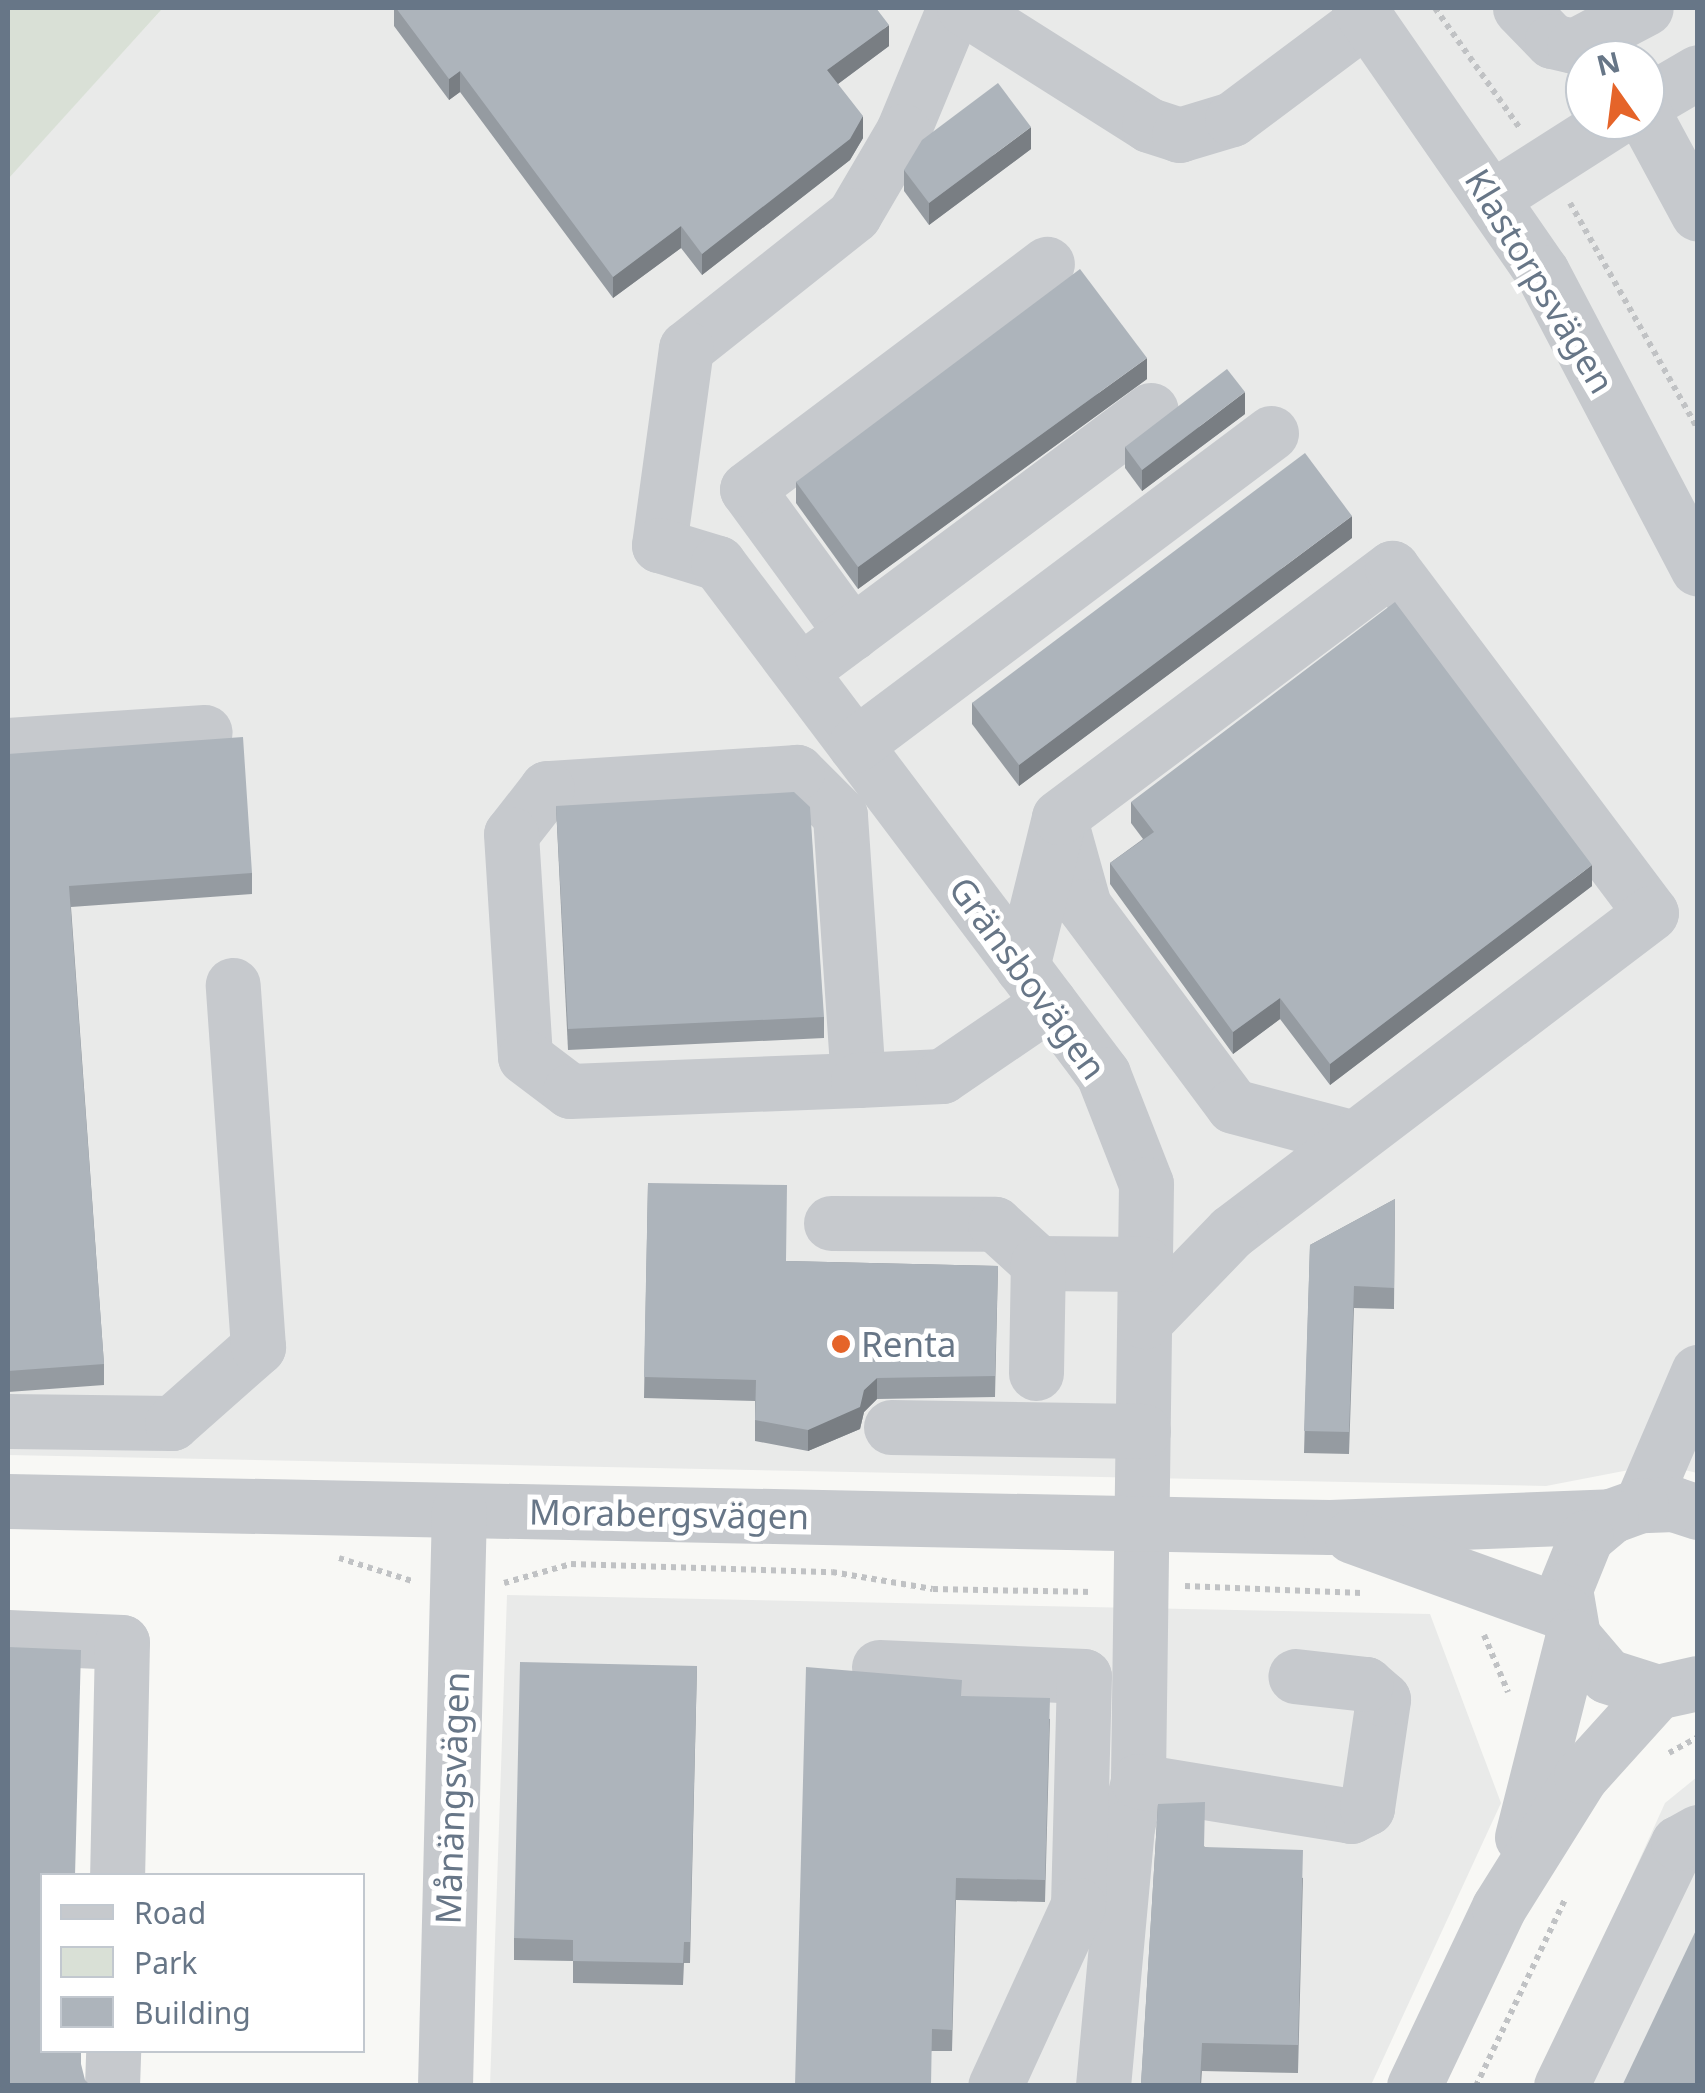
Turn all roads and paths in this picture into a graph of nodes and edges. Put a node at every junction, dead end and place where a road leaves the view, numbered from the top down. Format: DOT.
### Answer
graph roads {
  1 [pos="954,8"];
  2 [pos="964,8"];
  3 [pos="1435,8"];
  4 [pos="1520,8"];
  5 [pos="1632,11"];
  6 [pos="1363,13"];
  7 [pos="1698,72"];
  8 [pos="1665,91"];
  9 [pos="1579,140"];
  10 [pos="1658,140"];
  11 [pos="1542,161"];
  12 [pos="1493,197"];
  13 [pos="1698,214"];
  14 [pos="1047,264"];
  15 [pos="1150,410"];
  16 [pos="1698,428"];
  17 [pos="1271,433"];
  18 [pos="1698,570"];
  19 [pos="852,633"];
  20 [pos="800,672"];
  21 [pos="205,732"];
  22 [pos="8,745"];
  23 [pos="855,745"];
  24 [pos="1059,818"];
  25 [pos="1036,985"];
  26 [pos="232,986"];
  27 [pos="858,1080"];
  28 [pos="1354,1138"];
  29 [pos="831,1223"];
  30 [pos="1038,1264"];
  31 [pos="1145,1264"];
  32 [pos="1144,1321"];
  33 [pos="1698,1372"];
  34 [pos="1036,1373"];
  35 [pos="8,1421"];
  36 [pos="891,1427"];
  37 [pos="1143,1431"];
  38 [pos="8,1501"];
  39 [pos="458,1510"];
  40 [pos="1626,1510"];
  41 [pos="1698,1512"];
  42 [pos="1142,1524"];
  43 [pos="1330,1528"];
  44 [pos="321,1557"];
  45 [pos="458,1583"];
  46 [pos="1138,1592"];
  47 [pos="1383,1594"];
  48 [pos="1569,1625"];
  49 [pos="8,1637"];
  50 [pos="879,1668"];
  51 [pos="1294,1676"];
  52 [pos="1677,1688"];
  53 [pos="1698,1737"];
  54 [pos="1664,1755"];
  55 [pos="1138,1782"];
  56 [pos="1698,1832"];
  57 [pos="117,1873"];
  58 [pos="1568,1892"];
  59 [pos="1499,1907"];
  60 [pos="113,2053"];
  61 [pos="112,2086"];
  62 [pos="444,2086"];
  63 [pos="995,2086"];
  64 [pos="1104,2086"];
  65 [pos="1414,2086"];
  66 [pos="1476,2086"];
  67 [pos="1561,2086"];
  1 -- 20 [label="street, Gränsbovägen"];
  2 -- 6 [label="street"];
  3 -- 11 [label="path"];
  4 -- 5 [label="street"];
  6 -- 12 [label="street, Klastorpsvägen"];
  7 -- 8 [label="street"];
  9 -- 11 [label="street"];
  10 -- 13 [label="street"];
  11 -- 12 [label="street"];
  11 -- 16 [label="path"];
  12 -- 18 [label="street, Klastorpsvägen"];
  14 -- 19 [label="street"];
  15 -- 19 [label="street"];
  17 -- 23 [label="street"];
  19 -- 20 [label="street"];
  20 -- 23 [label="street, Gränsbovägen"];
  21 -- 22 [label="street"];
  23 -- 25 [label="street, Gränsbovägen"];
  24 -- 25 [label="street"];
  24 -- 28 [label="street"];
  24 -- 28 [label="street"];
  25 -- 27 [label="street"];
  25 -- 31 [label="street, Gränsbovägen"];
  26 -- 35 [label="street"];
  27 -- 27 [label="street"];
  28 -- 32 [label="street"];
  29 -- 30 [label="street"];
  30 -- 31 [label="street"];
  30 -- 34 [label="street"];
  31 -- 32 [label="street, Gränsbovägen"];
  32 -- 37 [label="street, Gränsbovägen"];
  33 -- 40 [label="street"];
  36 -- 37 [label="street"];
  37 -- 42 [label="street, Gränsbovägen"];
  38 -- 39 [label="street, Morabergsvägen"];
  39 -- 42 [label="street, Morabergsvägen"];
  39 -- 45 [label="street, Månängsvägen"];
  40 -- 41 [label="street, Morabergsvägen"];
  40 -- 43 [label="street, Morabergsvägen"];
  40 -- 48 [label="street"];
  42 -- 43 [label="street, Morabergsvägen"];
  42 -- 46 [label="street, Gränsbovägen"];
  43 -- 48 [label="street, Morabergsvägen"];
  44 -- 45 [label="path"];
  45 -- 46 [label="path"];
  45 -- 62 [label="street, Månängsvägen"];
  46 -- 47 [label="path"];
  46 -- 55 [label="street, Gränsbovägen"];
  48 -- 52 [label="street"];
  48 -- 59 [label="street"];
  49 -- 57 [label="street"];
  50 -- 63 [label="street"];
  51 -- 55 [label="street"];
  52 -- 59 [label="street"];
  53 -- 54 [label="path"];
  55 -- 64 [label="street, Gränsbovägen"];
  56 -- 67 [label="street"];
  58 -- 66 [label="path"];
  59 -- 65 [label="street"];
  60 -- 61 [label="street"];
}
